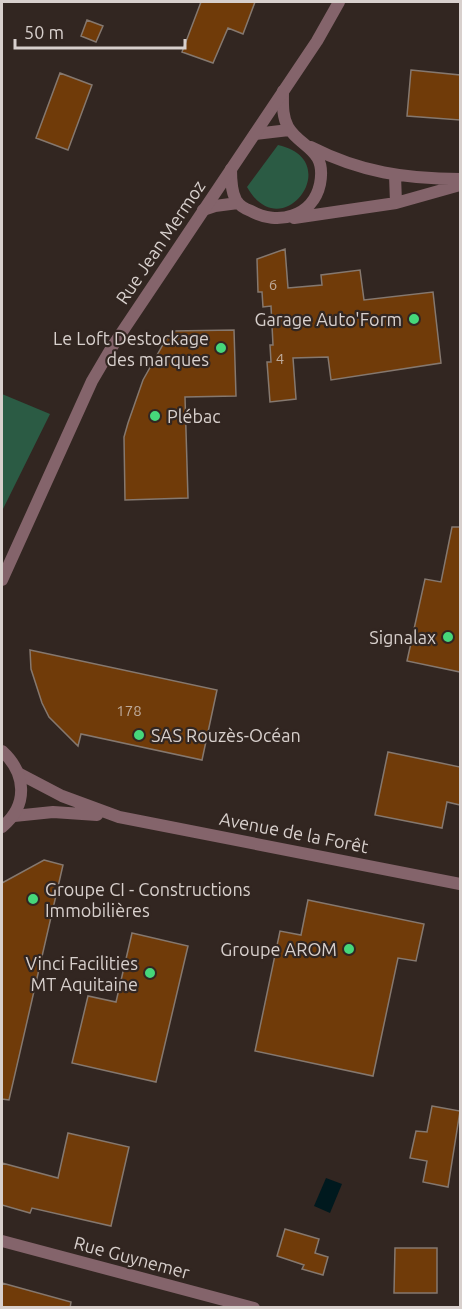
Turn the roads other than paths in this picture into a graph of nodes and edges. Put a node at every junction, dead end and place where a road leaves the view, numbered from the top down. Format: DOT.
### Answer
graph roads {
  1 [pos="339,2"];
  2 [pos="283,91"];
  3 [pos="289,130"];
  4 [pos="255,134"];
  5 [pos="309,145"];
  6 [pos="231,169"];
  7 [pos="394,175"];
  8 [pos="460,179"];
  9 [pos="460,185"];
  10 [pos="237,203"];
  11 [pos="396,203"];
  12 [pos="203,210"];
  13 [pos="281,220"];
  14 [pos="2,580"];
  15 [pos="2,751"];
  16 [pos="20,774"];
  17 [pos="14,816"];
  18 [pos="119,817"];
  19 [pos="2,827"];
  20 [pos="460,884"];
  21 [pos="2,1241"];
  22 [pos="254,1308"];
  1 -- 2 [label="street, Rue Jean Mermoz"];
  2 -- 3 [label="street"];
  2 -- 4 [label="street, Rue Jean Mermoz"];
  3 -- 4 [label="street"];
  3 -- 5 [label="street"];
  4 -- 6 [label="street, Rue Jean Mermoz"];
  5 -- 7 [label="street"];
  5 -- 13 [label="street"];
  6 -- 10 [label="street"];
  6 -- 12 [label="street, Rue Jean Mermoz"];
  7 -- 8 [label="street"];
  7 -- 11 [label="street"];
  9 -- 11 [label="street"];
  10 -- 12 [label="street"];
  10 -- 13 [label="street"];
  11 -- 13 [label="street"];
  12 -- 14 [label="street, Rue Jean Mermoz"];
  15 -- 16 [label="street"];
  16 -- 17 [label="street"];
  16 -- 18 [label="street, Avenue de la Forêt"];
  17 -- 18 [label="street, Avenue de la Forêt"];
  17 -- 19 [label="street"];
  18 -- 20 [label="street, Avenue de la Forêt"];
  21 -- 22 [label="street, Rue Guynemer"];
}
